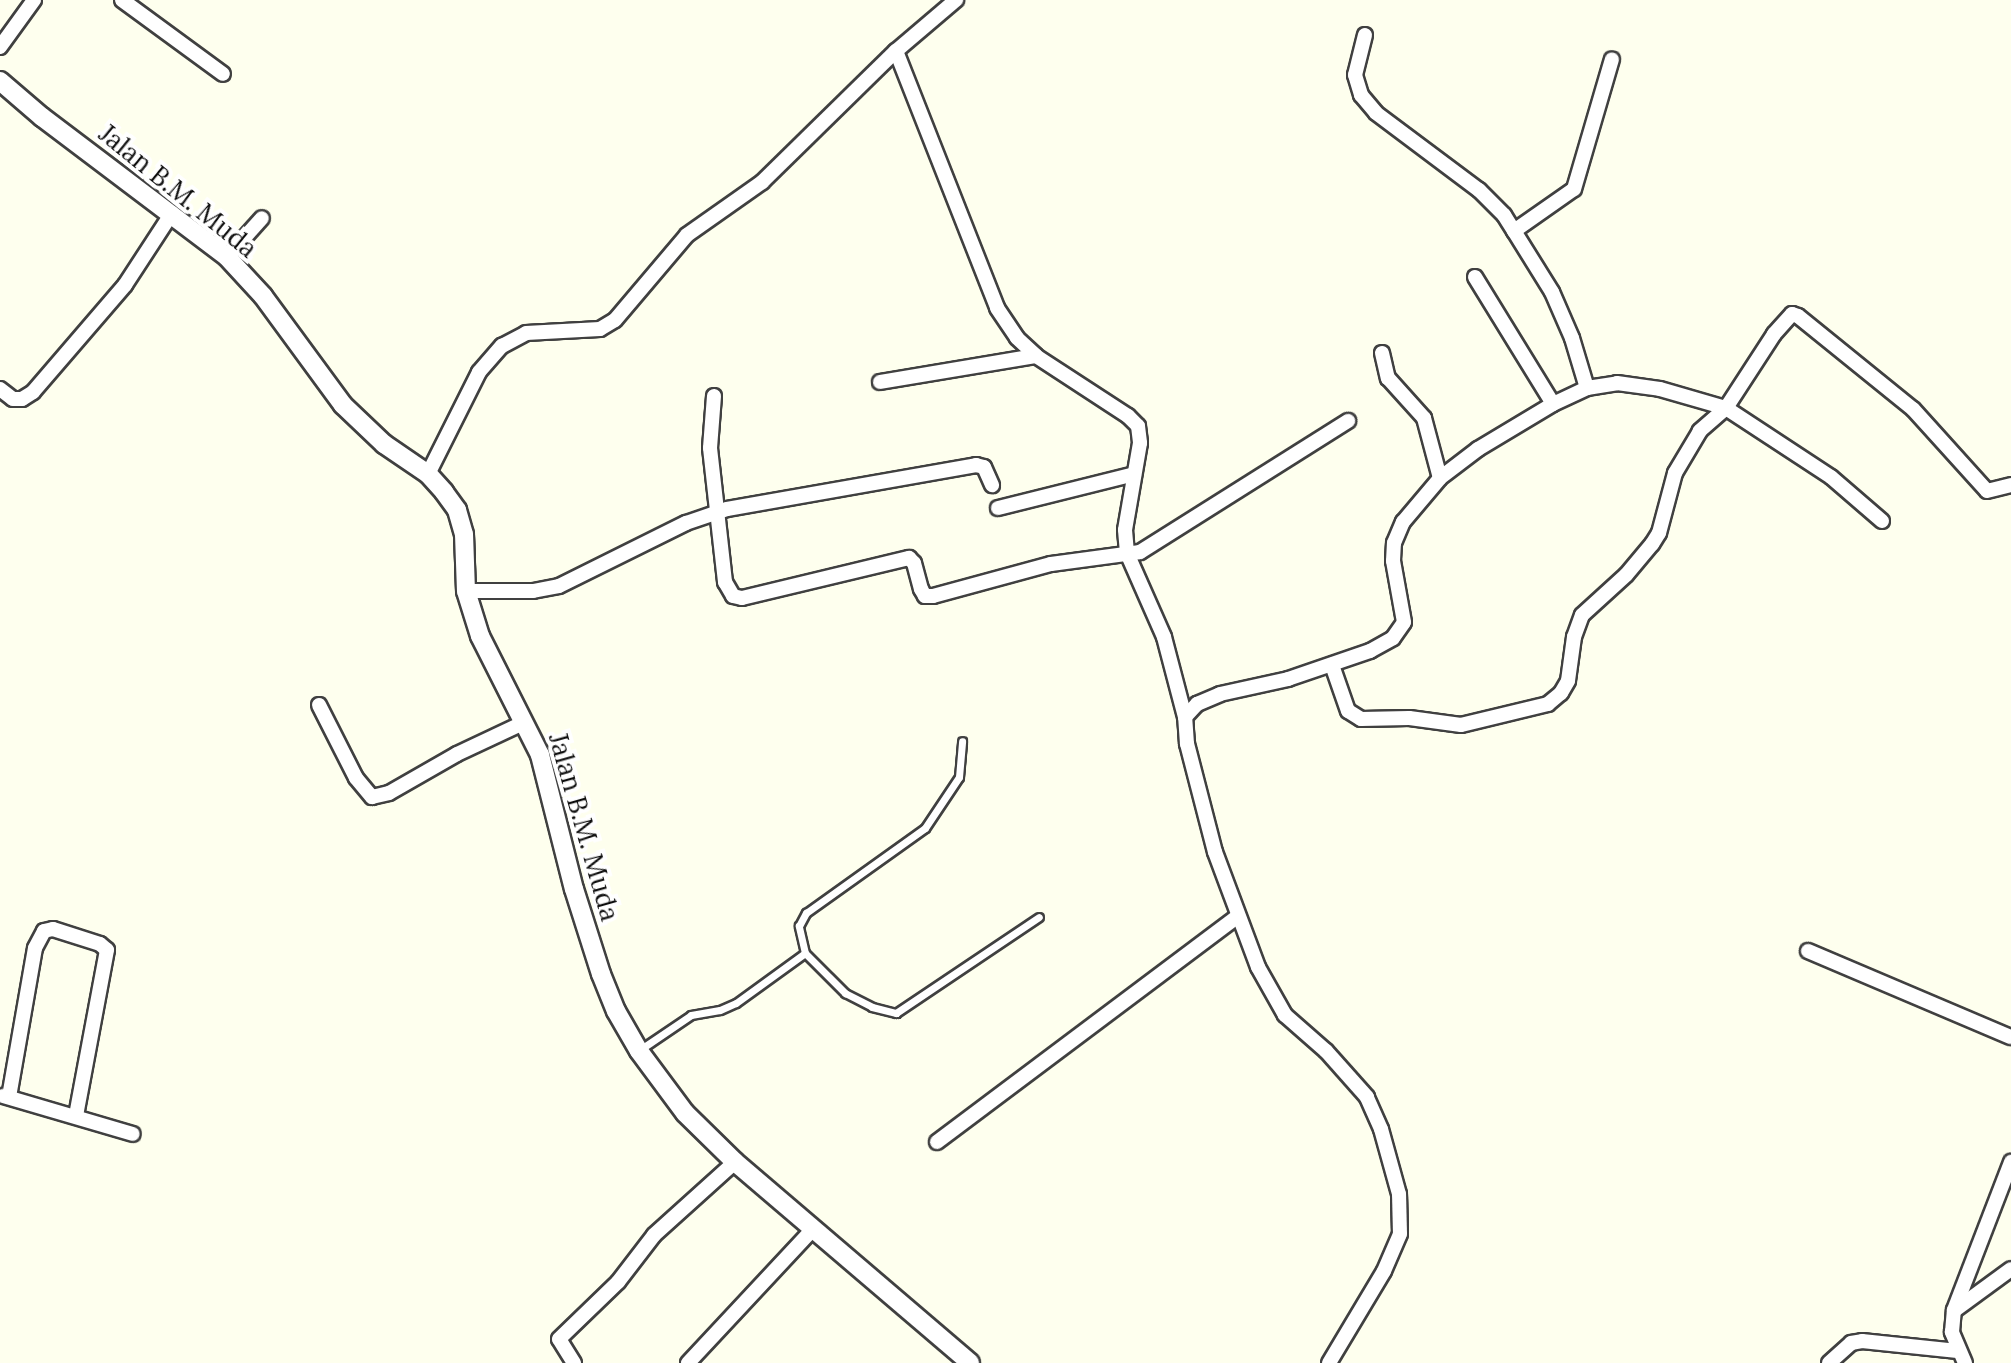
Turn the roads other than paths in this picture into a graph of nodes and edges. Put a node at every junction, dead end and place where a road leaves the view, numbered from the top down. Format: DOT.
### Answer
graph roads {
  1 [pos="34,0"];
  2 [pos="122,0"];
  3 [pos="956,0"];
  4 [pos="1365,35"];
  5 [pos="0,47"];
  6 [pos="896,51"];
  7 [pos="1612,59"];
  8 [pos="223,74"];
  9 [pos="0,81"];
  10 [pos="172,213"];
  11 [pos="262,218"];
  12 [pos="1514,231"];
  13 [pos="227,257"];
  14 [pos="1475,277"];
  15 [pos="1382,353"];
  16 [pos="1036,356"];
  17 [pos="880,382"];
  18 [pos="1587,388"];
  19 [pos="0,389"];
  20 [pos="714,396"];
  21 [pos="1553,404"];
  22 [pos="1726,408"];
  23 [pos="1348,421"];
  24 [pos="428,474"];
  25 [pos="1134,474"];
  26 [pos="1440,478"];
  27 [pos="992,485"];
  28 [pos="2011,485"];
  29 [pos="998,508"];
  30 [pos="720,512"];
  31 [pos="1882,521"];
  32 [pos="1127,553"];
  33 [pos="466,591"];
  34 [pos="1332,665"];
  35 [pos="319,705"];
  36 [pos="1185,717"];
  37 [pos="525,722"];
  38 [pos="962,741"];
  39 [pos="1238,916"];
  40 [pos="1039,917"];
  41 [pos="1808,951"];
  42 [pos="805,953"];
  43 [pos="2011,1037"];
  44 [pos="639,1051"];
  45 [pos="4,1096"];
  46 [pos="76,1115"];
  47 [pos="133,1134"];
  48 [pos="937,1142"];
  49 [pos="735,1162"];
  50 [pos="2011,1162"];
  51 [pos="813,1229"];
  52 [pos="2011,1269"];
  53 [pos="1954,1310"];
  54 [pos="1961,1357"];
  55 [pos="958,1359"];
  56 [pos="574,1363"];
  57 [pos="688,1363"];
  58 [pos="1329,1363"];
  59 [pos="1829,1363"];
  1 -- 5 [label="street"];
  2 -- 8 [label="street"];
  3 -- 6 [label="street"];
  4 -- 12 [label="street"];
  6 -- 16 [label="street"];
  6 -- 24 [label="street"];
  7 -- 12 [label="street"];
  9 -- 10 [label="street, Jalan B.M. Muda"];
  10 -- 13 [label="street, Jalan B.M. Muda"];
  10 -- 19 [label="street"];
  11 -- 13 [label="street"];
  12 -- 18 [label="street"];
  13 -- 24 [label="street, Jalan B.M. Muda"];
  14 -- 21 [label="street"];
  15 -- 26 [label="street"];
  16 -- 17 [label="street"];
  16 -- 25 [label="street"];
  18 -- 21 [label="street"];
  18 -- 22 [label="street"];
  20 -- 30 [label="street"];
  21 -- 26 [label="street"];
  22 -- 28 [label="street"];
  22 -- 31 [label="street"];
  22 -- 34 [label="street"];
  23 -- 32 [label="street"];
  24 -- 33 [label="street, Jalan B.M. Muda"];
  25 -- 29 [label="street"];
  25 -- 32 [label="street"];
  26 -- 34 [label="street"];
  27 -- 30 [label="street"];
  30 -- 32 [label="street"];
  30 -- 33 [label="street"];
  32 -- 36 [label="street"];
  33 -- 37 [label="street, Jalan B.M. Muda"];
  34 -- 36 [label="street"];
  35 -- 37 [label="street"];
  36 -- 39 [label="street"];
  37 -- 44 [label="street, Jalan B.M. Muda"];
  38 -- 42 [label="lane"];
  39 -- 48 [label="street"];
  39 -- 58 [label="street"];
  40 -- 42 [label="lane"];
  41 -- 43 [label="street"];
  42 -- 44 [label="lane"];
  44 -- 49 [label="street, Jalan B.M. Muda"];
  45 -- 46 [label="street"];
  45 -- 46 [label="street"];
  46 -- 47 [label="street"];
  49 -- 51 [label="street, Jalan B.M. Muda"];
  49 -- 56 [label="street"];
  50 -- 53 [label="street"];
  51 -- 55 [label="street, Jalan B.M. Muda"];
  51 -- 57 [label="street"];
  52 -- 53 [label="street"];
  53 -- 54 [label="street"];
  54 -- 59 [label="street"];
}
